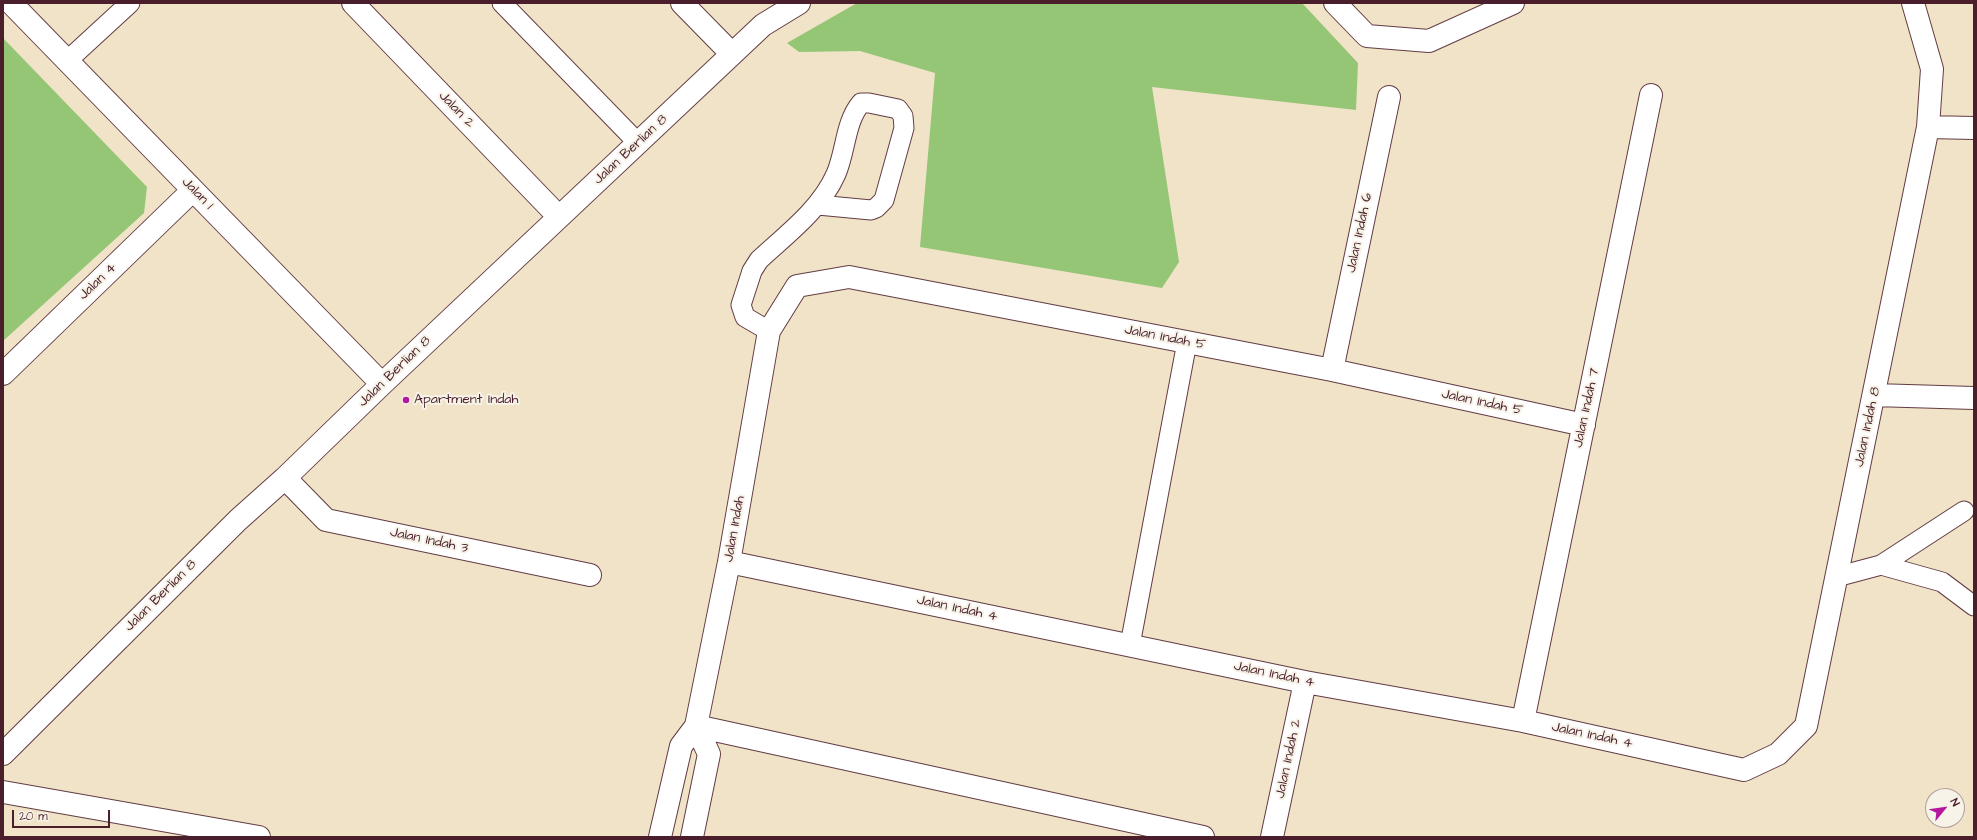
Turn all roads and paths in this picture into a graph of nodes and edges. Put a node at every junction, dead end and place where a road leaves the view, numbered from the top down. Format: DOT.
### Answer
graph roads {
  1 [pos="11,3"];
  2 [pos="130,3"];
  3 [pos="353,3"];
  4 [pos="502,3"];
  5 [pos="682,3"];
  6 [pos="799,3"];
  7 [pos="1335,3"];
  8 [pos="1513,3"];
  9 [pos="1913,3"];
  10 [pos="732,54"];
  11 [pos="67,61"];
  12 [pos="1651,95"];
  13 [pos="1389,97"];
  14 [pos="1928,127"];
  15 [pos="1974,128"];
  16 [pos="638,143"];
  17 [pos="193,190"];
  18 [pos="818,205"];
  19 [pos="560,217"];
  20 [pos="769,331"];
  21 [pos="1187,342"];
  22 [pos="1332,370"];
  23 [pos="3,374"];
  24 [pos="382,384"];
  25 [pos="1874,395"];
  26 [pos="1974,398"];
  27 [pos="1584,425"];
  28 [pos="285,478"];
  29 [pos="1964,511"];
  30 [pos="729,562"];
  31 [pos="1881,565"];
  32 [pos="590,575"];
  33 [pos="1836,577"];
  34 [pos="1974,606"];
  35 [pos="1130,645"];
  36 [pos="1305,682"];
  37 [pos="1522,721"];
  38 [pos="696,726"];
  39 [pos="1806,726"];
  40 [pos="3,754"];
  41 [pos="3,792"];
  42 [pos="259,837"];
  43 [pos="660,837"];
  44 [pos="692,837"];
  45 [pos="1204,837"];
  46 [pos="1272,837"];
  1 -- 11 [label="street, Jalan 1"];
  2 -- 11 [label="lane"];
  3 -- 19 [label="street, Jalan 2"];
  4 -- 16 [label="lane"];
  5 -- 10 [label="street"];
  6 -- 10 [label="street, Jalan Berlian 8"];
  7 -- 8 [label="street"];
  9 -- 14 [label="street, Jalan Indah 8"];
  10 -- 16 [label="street, Jalan Berlian 8"];
  11 -- 17 [label="street, Jalan 1"];
  12 -- 27 [label="street, Jalan Indah 7"];
  13 -- 22 [label="street, Jalan Indah 6"];
  14 -- 15 [label="street"];
  14 -- 25 [label="street, Jalan Indah 8"];
  16 -- 19 [label="street, Jalan Berlian 8"];
  17 -- 23 [label="street, Jalan 4"];
  17 -- 24 [label="street, Jalan 1"];
  18 -- 18 [label="lane"];
  18 -- 20 [label="lane"];
  19 -- 24 [label="street, Jalan Berlian 8"];
  20 -- 21 [label="street, Jalan Indah 5"];
  20 -- 30 [label="street, Jalan Indah"];
  21 -- 22 [label="street, Jalan Indah 5"];
  21 -- 35 [label="lane"];
  22 -- 27 [label="street, Jalan Indah 5"];
  24 -- 28 [label="street, Jalan Berlian 8"];
  25 -- 26 [label="street"];
  25 -- 33 [label="street, Jalan Indah 8"];
  27 -- 37 [label="street, Jalan Indah 7"];
  28 -- 32 [label="street, Jalan Indah 3"];
  28 -- 40 [label="street, Jalan Berlian 8"];
  29 -- 31 [label="lane"];
  30 -- 35 [label="street, Jalan Indah 4"];
  30 -- 38 [label="street, Jalan Indah"];
  31 -- 33 [label="lane"];
  31 -- 34 [label="lane"];
  33 -- 39 [label="street, Jalan Indah 8"];
  35 -- 36 [label="street, Jalan Indah 4"];
  36 -- 37 [label="street, Jalan Indah 4"];
  36 -- 46 [label="street, Jalan Indah 2"];
  37 -- 39 [label="street, Jalan Indah 4"];
  38 -- 43 [label="street, Jalan Indah"];
  38 -- 44 [label="street"];
  38 -- 45 [label="street"];
  41 -- 42 [label="street"];
}
